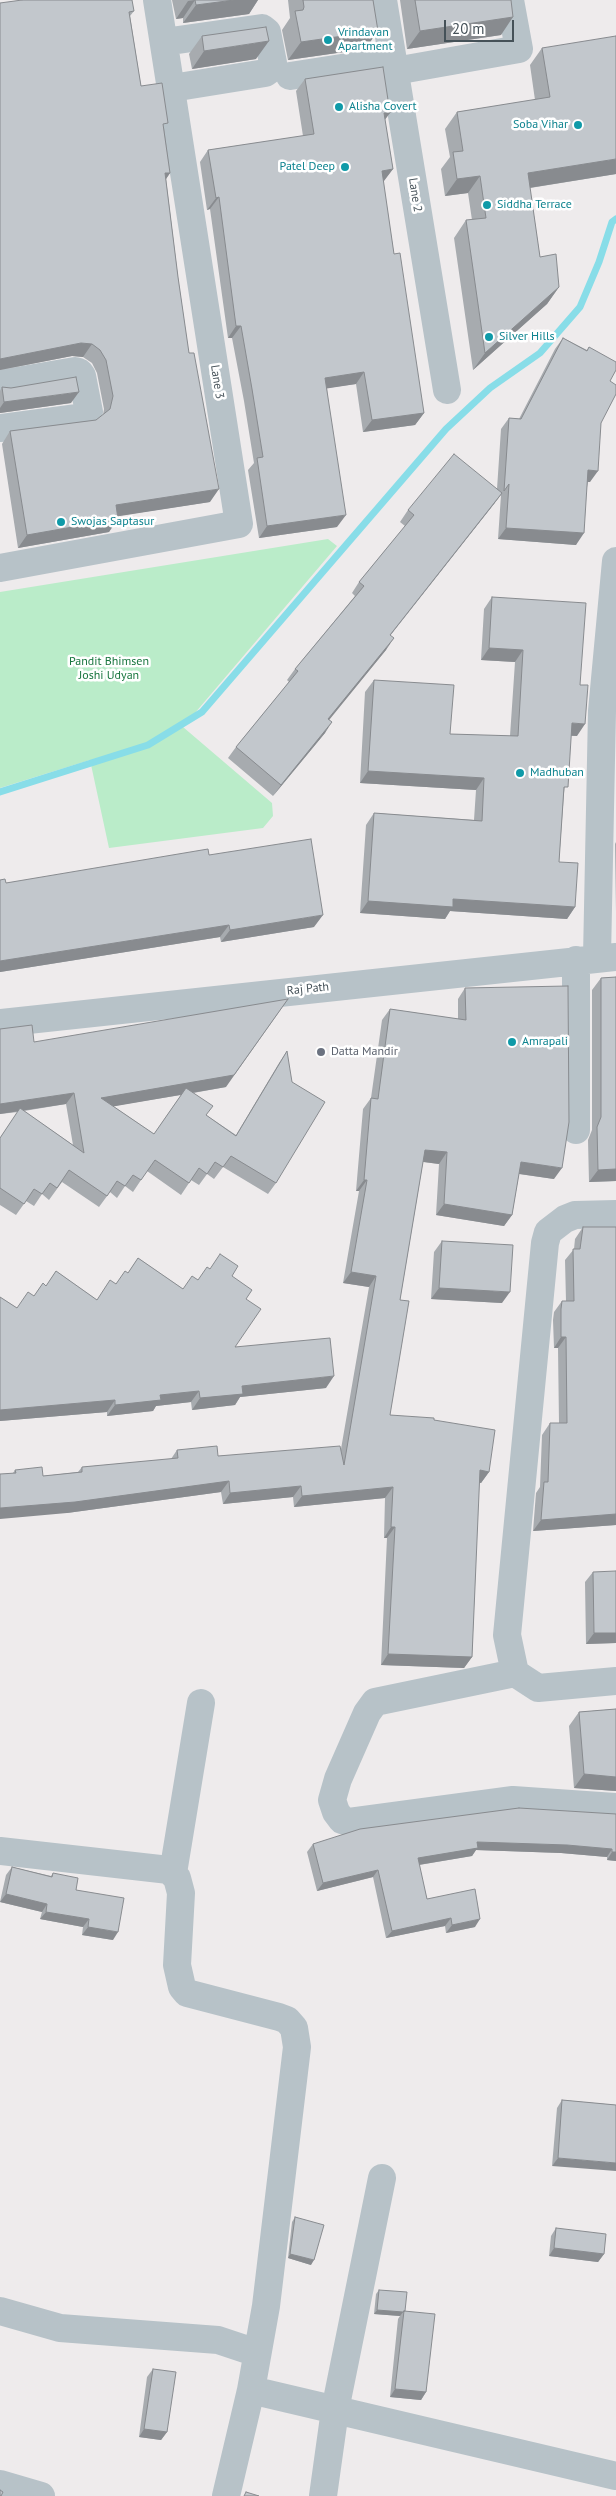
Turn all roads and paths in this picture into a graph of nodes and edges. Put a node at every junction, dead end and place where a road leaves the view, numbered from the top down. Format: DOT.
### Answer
graph roads {
  1 [pos="157,0"];
  2 [pos="383,0"];
  3 [pos="510,0"];
  4 [pos="171,41"];
  5 [pos="394,66"];
  6 [pos="290,76"];
  7 [pos="178,87"];
  8 [pos="0,384"];
  9 [pos="447,390"];
  10 [pos="0,428"];
  11 [pos="616,561"];
  12 [pos="0,568"];
  13 [pos="609,710"];
  14 [pos="608,830"];
  15 [pos="596,958"];
  16 [pos="0,1023"];
  17 [pos="576,1130"];
  18 [pos="616,1214"];
  19 [pos="515,1672"];
  20 [pos="616,1681"];
  21 [pos="201,1703"];
  22 [pos="616,1807"];
  23 [pos="0,1851"];
  24 [pos="173,1873"];
  25 [pos="382,2178"];
  26 [pos="0,2311"];
  27 [pos="257,2353"];
  28 [pos="251,2390"];
  29 [pos="335,2410"];
  30 [pos="616,2476"];
  31 [pos="0,2484"];
  32 [pos="41,2496"];
  33 [pos="226,2496"];
  34 [pos="323,2496"];
  1 -- 4 [label="street, Lane 3"];
  2 -- 5 [label="street, Lane 2"];
  3 -- 5 [label="street"];
  4 -- 7 [label="street, Lane 3"];
  4 -- 7 [label="street"];
  5 -- 6 [label="street"];
  5 -- 9 [label="street, Lane 2"];
  7 -- 12 [label="street, Lane 3"];
  8 -- 10 [label="street"];
  11 -- 13 [label="street"];
  13 -- 14 [label="street"];
  14 -- 15 [label="street"];
  15 -- 16 [label="street, Raj Path"];
  15 -- 17 [label="street"];
  18 -- 19 [label="street"];
  19 -- 20 [label="street"];
  19 -- 22 [label="street"];
  21 -- 24 [label="street"];
  23 -- 24 [label="street"];
  24 -- 27 [label="street"];
  25 -- 29 [label="street"];
  26 -- 27 [label="street"];
  27 -- 28 [label="street"];
  28 -- 29 [label="street"];
  28 -- 33 [label="street"];
  29 -- 30 [label="street"];
  29 -- 34 [label="street"];
  31 -- 32 [label="street"];
}
